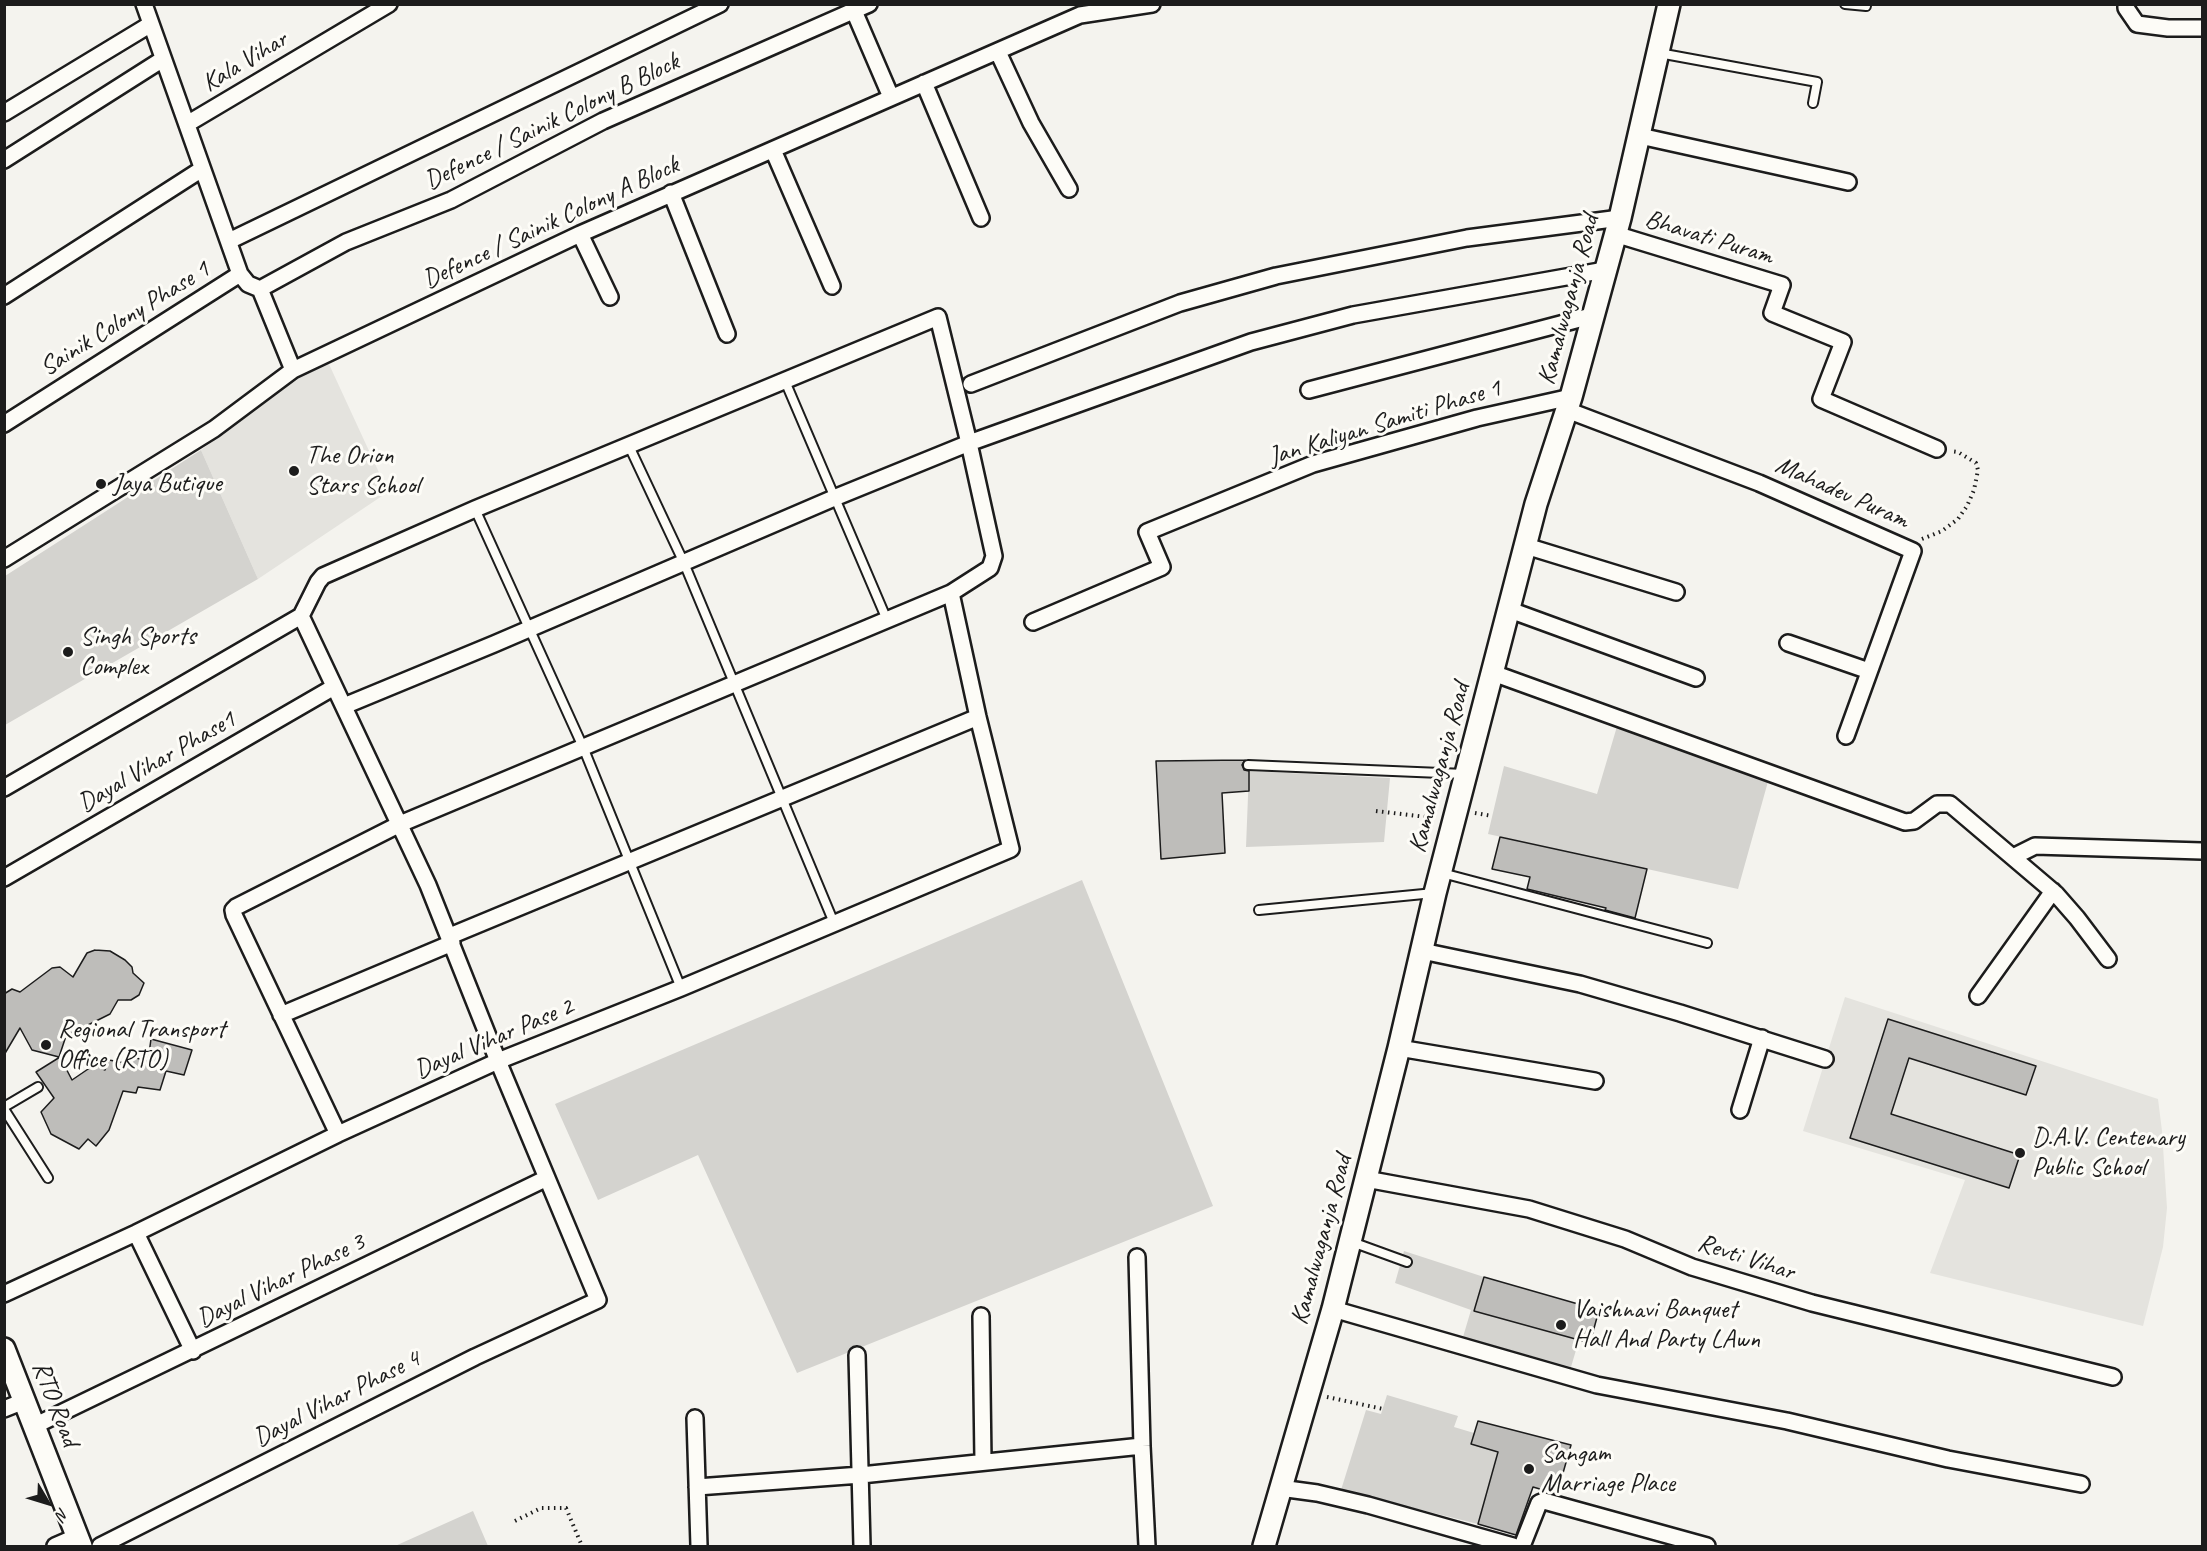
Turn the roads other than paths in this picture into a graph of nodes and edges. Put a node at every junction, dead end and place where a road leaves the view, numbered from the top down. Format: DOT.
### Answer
graph roads {
  1 [pos="144,4"];
  2 [pos="389,4"];
  3 [pos="720,4"];
  4 [pos="1152,4"];
  5 [pos="1669,4"];
  6 [pos="1845,4"];
  7 [pos="2126,4"];
  8 [pos="1866,6"];
  9 [pos="861,8"];
  10 [pos="151,24"];
  11 [pos="2202,28"];
  12 [pos="998,52"];
  13 [pos="1658,53"];
  14 [pos="163,59"];
  15 [pos="924,83"];
  16 [pos="891,97"];
  17 [pos="1813,103"];
  18 [pos="4,113"];
  19 [pos="187,124"];
  20 [pos="1640,136"];
  21 [pos="773,150"];
  22 [pos="4,160"];
  23 [pos="202,169"];
  24 [pos="1848,182"];
  25 [pos="1069,189"];
  26 [pos="671,193"];
  27 [pos="981,218"];
  28 [pos="1618,226"];
  29 [pos="580,234"];
  30 [pos="229,241"];
  31 [pos="1605,270"];
  32 [pos="240,274"];
  33 [pos="832,286"];
  34 [pos="260,289"];
  35 [pos="4,296"];
  36 [pos="610,297"];
  37 [pos="1592,316"];
  38 [pos="727,334"];
  39 [pos="293,370"];
  40 [pos="785,381"];
  41 [pos="970,384"];
  42 [pos="1309,390"];
  43 [pos="1569,403"];
  44 [pos="4,423"];
  45 [pos="969,443"];
  46 [pos="629,446"];
  47 [pos="1937,449"];
  48 [pos="834,498"];
  49 [pos="475,509"];
  50 [pos="1526,546"];
  51 [pos="4,559"];
  52 [pos="684,563"];
  53 [pos="1676,592"];
  54 [pos="951,593"];
  55 [pos="1510,610"];
  56 [pos="301,616"];
  57 [pos="887,620"];
  58 [pos="1033,622"];
  59 [pos="529,629"];
  60 [pos="1788,643"];
  61 [pos="1869,671"];
  62 [pos="1493,673"];
  63 [pos="1696,678"];
  64 [pos="735,683"];
  65 [pos="334,687"];
  66 [pos="344,705"];
  67 [pos="978,717"];
  68 [pos="1846,736"];
  69 [pos="583,747"];
  70 [pos="1248,765"];
  71 [pos="1466,774"];
  72 [pos="4,788"];
  73 [pos="783,797"];
  74 [pos="400,824"];
  75 [pos="2202,851"];
  76 [pos="2022,852"];
  77 [pos="629,862"];
  78 [pos="4,878"];
  79 [pos="1438,883"];
  80 [pos="2053,891"];
  81 [pos="1259,910"];
  82 [pos="834,922"];
  83 [pos="451,940"];
  84 [pos="1707,943"];
  85 [pos="1422,951"];
  86 [pos="2108,959"];
  87 [pos="681,988"];
  88 [pos="1978,996"];
  89 [pos="280,1015"];
  90 [pos="1762,1038"];
  91 [pos="1399,1048"];
  92 [pos="1825,1059"];
  93 [pos="498,1061"];
  94 [pos="1595,1081"];
  95 [pos="38,1087"];
  96 [pos="4,1108"];
  97 [pos="1740,1110"];
  98 [pos="338,1134"];
  99 [pos="48,1178"];
  100 [pos="548,1178"];
  101 [pos="1366,1179"];
  102 [pos="136,1233"];
  103 [pos="1350,1242"];
  104 [pos="1137,1257"];
  105 [pos="1407,1262"];
  106 [pos="4,1294"];
  107 [pos="1333,1309"];
  108 [pos="981,1316"];
  109 [pos="4,1349"];
  110 [pos="193,1351"];
  111 [pos="857,1355"];
  112 [pos="2113,1377"];
  113 [pos="24,1401"];
  114 [pos="4,1409"];
  115 [pos="695,1418"];
  116 [pos="34,1426"];
  117 [pos="1142,1446"];
  118 [pos="983,1461"];
  119 [pos="861,1475"];
  120 [pos="2080,1484"];
  121 [pos="697,1487"];
  122 [pos="1280,1488"];
  123 [pos="79,1541"];
  124 [pos="55,1546"];
  125 [pos="100,1546"];
  126 [pos="699,1546"];
  127 [pos="862,1546"];
  128 [pos="1147,1546"];
  129 [pos="1264,1546"];
  130 [pos="1513,1546"];
  131 [pos="1522,1546"];
  132 [pos="1707,1546"];
  1 -- 10 [label="street"];
  2 -- 19 [label="street, Kala Vihar"];
  3 -- 30 [label="street"];
  4 -- 12 [label="street, Defence / Sainik Colony A Block"];
  5 -- 13 [label="main road, Kamalwaganja Road"];
  6 -- 8 [label="lane"];
  7 -- 11 [label="street"];
  9 -- 16 [label="street"];
  9 -- 34 [label="street, Defence / Sainik Colony B Block"];
  10 -- 14 [label="street"];
  10 -- 18 [label="street"];
  12 -- 15 [label="street, Defence / Sainik Colony A Block"];
  12 -- 25 [label="street"];
  13 -- 17 [label="lane"];
  13 -- 20 [label="main road, Kamalwaganja Road"];
  14 -- 19 [label="street"];
  14 -- 22 [label="street"];
  15 -- 16 [label="street, Defence / Sainik Colony A Block"];
  15 -- 27 [label="street"];
  16 -- 21 [label="street, Defence / Sainik Colony A Block"];
  19 -- 23 [label="street"];
  20 -- 24 [label="street"];
  20 -- 28 [label="main road, Kamalwaganja Road"];
  21 -- 26 [label="street, Defence / Sainik Colony A Block"];
  21 -- 33 [label="street"];
  23 -- 30 [label="street"];
  23 -- 35 [label="street"];
  26 -- 29 [label="street, Defence / Sainik Colony A Block"];
  26 -- 38 [label="street"];
  28 -- 31 [label="main road, Kamalwaganja Road"];
  28 -- 41 [label="street"];
  28 -- 47 [label="street, Bhavati Puram"];
  29 -- 36 [label="street"];
  29 -- 39 [label="street, Defence / Sainik Colony A Block"];
  30 -- 32 [label="street"];
  31 -- 37 [label="main road, Kamalwaganja Road"];
  31 -- 45 [label="street"];
  32 -- 34 [label="street"];
  32 -- 44 [label="street, Sainik Colony Phase 1"];
  34 -- 39 [label="street"];
  37 -- 42 [label="street"];
  37 -- 43 [label="main road, Kamalwaganja Road"];
  39 -- 51 [label="street, Defence / Sainik Colony A Block"];
  40 -- 45 [label="street"];
  40 -- 46 [label="street"];
  40 -- 48 [label="lane"];
  43 -- 50 [label="main road, Kamalwaganja Road"];
  43 -- 58 [label="street, Jan Kaliyan Samiti Phase 1"];
  43 -- 61 [label="street, Mahadev Puram"];
  45 -- 48 [label="street"];
  45 -- 54 [label="street"];
  46 -- 49 [label="street"];
  46 -- 52 [label="lane"];
  48 -- 52 [label="street"];
  48 -- 57 [label="lane"];
  49 -- 56 [label="street"];
  49 -- 59 [label="lane"];
  50 -- 53 [label="street"];
  50 -- 55 [label="main road, Kamalwaganja Road"];
  52 -- 59 [label="street"];
  52 -- 64 [label="lane"];
  54 -- 57 [label="street"];
  54 -- 67 [label="street"];
  55 -- 62 [label="main road, Kamalwaganja Road"];
  55 -- 63 [label="street"];
  56 -- 65 [label="street"];
  56 -- 72 [label="street"];
  57 -- 64 [label="street"];
  59 -- 66 [label="street"];
  59 -- 69 [label="lane"];
  60 -- 61 [label="street"];
  61 -- 68 [label="street, Mahadev Puram"];
  62 -- 71 [label="main road, Kamalwaganja Road"];
  62 -- 76 [label="street"];
  64 -- 69 [label="street"];
  64 -- 73 [label="lane"];
  65 -- 66 [label="street"];
  65 -- 78 [label="street, Dayal Vihar Phase1"];
  66 -- 74 [label="street"];
  67 -- 73 [label="street"];
  67 -- 82 [label="street, Dayal Vihar Pase 2"];
  69 -- 74 [label="street"];
  69 -- 77 [label="lane"];
  70 -- 71 [label="lane"];
  71 -- 79 [label="main road, Kamalwaganja Road"];
  73 -- 77 [label="street"];
  73 -- 82 [label="lane"];
  74 -- 83 [label="street"];
  74 -- 89 [label="street"];
  75 -- 76 [label="street"];
  76 -- 80 [label="street"];
  77 -- 83 [label="street"];
  77 -- 87 [label="lane"];
  79 -- 81 [label="lane"];
  79 -- 84 [label="lane"];
  79 -- 85 [label="main road, Kamalwaganja Road"];
  80 -- 86 [label="street"];
  80 -- 88 [label="street"];
  82 -- 87 [label="street, Dayal Vihar Pase 2"];
  83 -- 89 [label="street"];
  83 -- 93 [label="street"];
  85 -- 90 [label="street"];
  85 -- 91 [label="main road, Kamalwaganja Road"];
  87 -- 93 [label="street, Dayal Vihar Pase 2"];
  89 -- 98 [label="street"];
  90 -- 92 [label="street"];
  90 -- 97 [label="street"];
  91 -- 94 [label="street"];
  91 -- 101 [label="main road, Kamalwaganja Road"];
  93 -- 98 [label="street, Dayal Vihar Pase 2"];
  93 -- 100 [label="street"];
  95 -- 96 [label="lane"];
  96 -- 99 [label="lane"];
  98 -- 102 [label="street, Dayal Vihar Pase 2"];
  100 -- 110 [label="street, Dayal Vihar Phase 3"];
  100 -- 125 [label="street, Dayal Vihar Phase 4"];
  101 -- 103 [label="main road, Kamalwaganja Road"];
  101 -- 112 [label="street, Revti Vihar"];
  102 -- 106 [label="street, Dayal Vihar Pase 2"];
  102 -- 110 [label="street"];
  103 -- 105 [label="lane"];
  103 -- 107 [label="main road, Kamalwaganja Road"];
  104 -- 117 [label="street"];
  107 -- 120 [label="street"];
  107 -- 122 [label="main road, Kamalwaganja Road"];
  108 -- 118 [label="street"];
  109 -- 113 [label="main road, RTO Road"];
  110 -- 116 [label="street, Dayal Vihar Phase 3"];
  111 -- 119 [label="street"];
  113 -- 114 [label="street"];
  113 -- 116 [label="main road, RTO Road"];
  115 -- 121 [label="street"];
  116 -- 123 [label="main road, RTO Road"];
  117 -- 118 [label="street"];
  117 -- 128 [label="street"];
  118 -- 119 [label="street"];
  119 -- 121 [label="street"];
  119 -- 127 [label="street"];
  121 -- 126 [label="street"];
  122 -- 129 [label="main road, Kamalwaganja Road"];
  122 -- 130 [label="street"];
  123 -- 124 [label="street"];
  131 -- 132 [label="street"];
}
